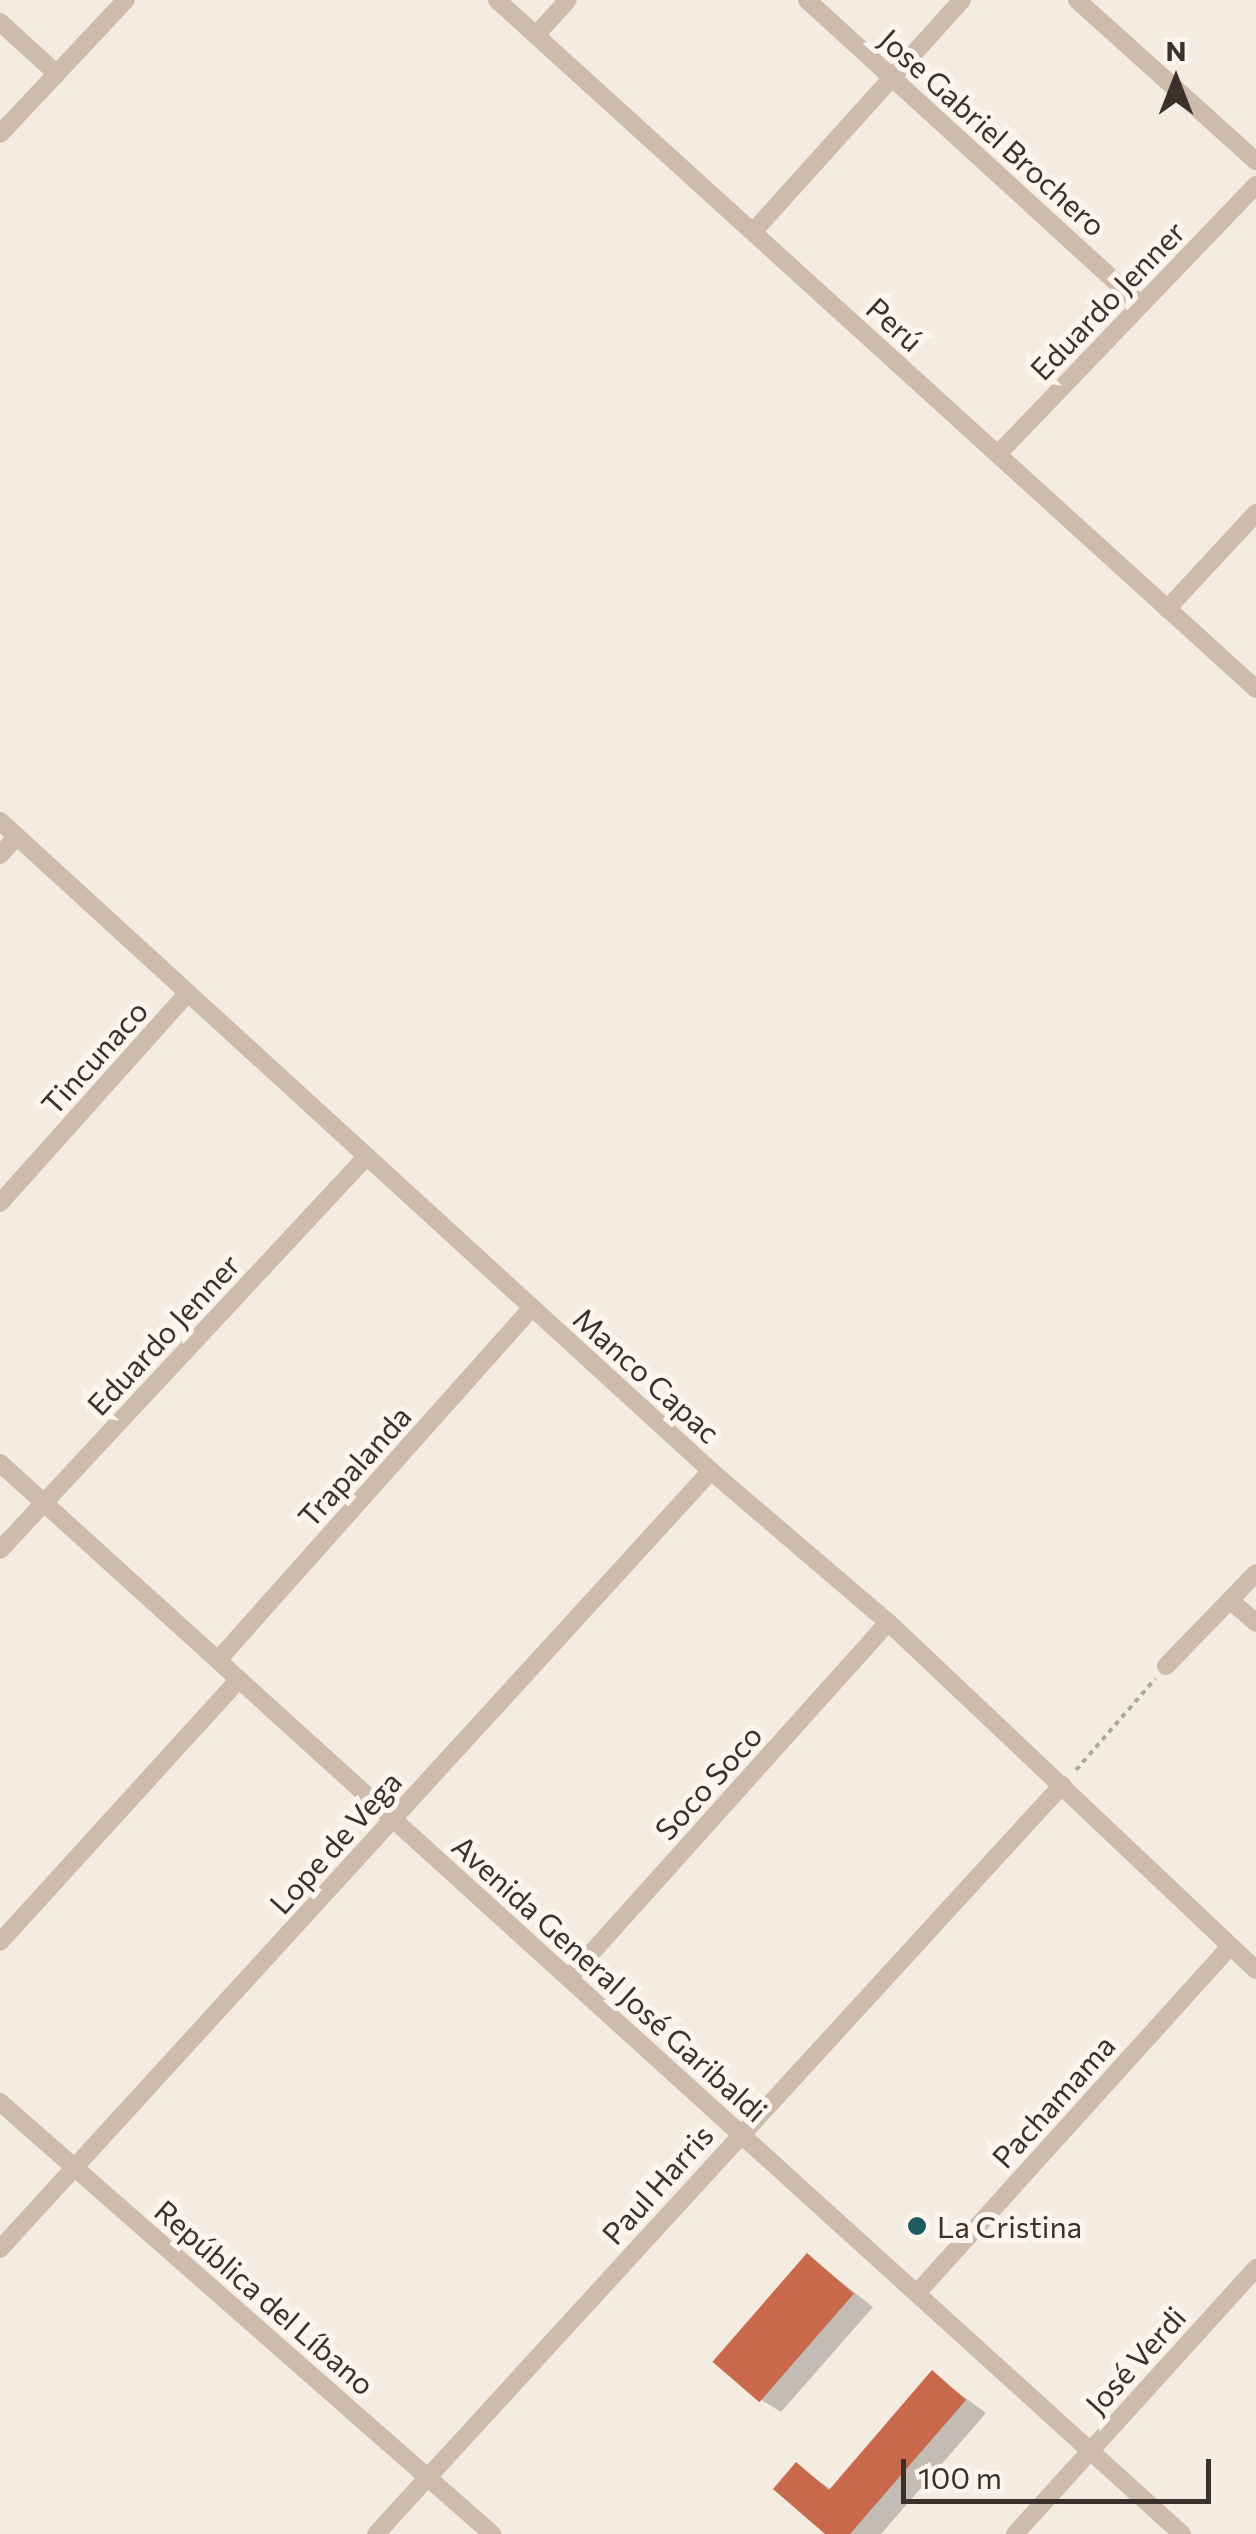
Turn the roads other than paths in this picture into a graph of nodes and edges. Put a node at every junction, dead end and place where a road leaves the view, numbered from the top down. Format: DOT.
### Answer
graph roads {
  1 [pos="126,0"];
  2 [pos="497,0"];
  3 [pos="568,0"];
  4 [pos="807,0"];
  5 [pos="962,0"];
  6 [pos="1077,0"];
  7 [pos="0,22"];
  8 [pos="536,35"];
  9 [pos="57,74"];
  10 [pos="892,77"];
  11 [pos="0,134"];
  12 [pos="1256,161"];
  13 [pos="1256,184"];
  14 [pos="752,232"];
  15 [pos="1141,305"];
  16 [pos="998,454"];
  17 [pos="1256,512"];
  18 [pos="1167,608"];
  19 [pos="1256,690"];
  20 [pos="0,820"];
  21 [pos="17,836"];
  22 [pos="0,855"];
  23 [pos="188,993"];
  24 [pos="366,1156"];
  25 [pos="0,1203"];
  26 [pos="532,1308"];
  27 [pos="0,1462"];
  28 [pos="711,1471"];
  29 [pos="44,1502"];
  30 [pos="0,1550"];
  31 [pos="1256,1572"];
  32 [pos="1231,1601"];
  33 [pos="888,1622"];
  34 [pos="1256,1624"];
  35 [pos="218,1660"];
  36 [pos="1166,1666"];
  37 [pos="239,1678"];
  38 [pos="1062,1785"];
  39 [pos="393,1819"];
  40 [pos="0,1942"];
  41 [pos="1230,1946"];
  42 [pos="1256,1970"];
  43 [pos="569,1978"];
  44 [pos="0,2102"];
  45 [pos="740,2134"];
  46 [pos="74,2168"];
  47 [pos="0,2249"];
  48 [pos="1256,2268"];
  49 [pos="917,2293"];
  50 [pos="1090,2451"];
  51 [pos="430,2475"];
  52 [pos="376,2534"];
  53 [pos="492,2534"];
  54 [pos="1015,2534"];
  55 [pos="1182,2534"];
  1 -- 9 [label="street"];
  2 -- 8 [label="street, Perú"];
  3 -- 8 [label="street"];
  4 -- 10 [label="street, Jose Gabriel Brochero"];
  5 -- 10 [label="street"];
  6 -- 12 [label="street"];
  7 -- 9 [label="street"];
  8 -- 14 [label="street, Perú"];
  9 -- 11 [label="street"];
  10 -- 14 [label="street"];
  10 -- 15 [label="street, Jose Gabriel Brochero"];
  13 -- 15 [label="street, Eduardo Jenner"];
  14 -- 16 [label="street, Perú"];
  15 -- 16 [label="street, Eduardo Jenner"];
  16 -- 18 [label="street, Perú"];
  17 -- 18 [label="street"];
  18 -- 19 [label="street, Perú"];
  20 -- 21 [label="street, Manco Capac"];
  21 -- 22 [label="street"];
  21 -- 23 [label="street, Manco Capac"];
  23 -- 24 [label="street, Manco Capac"];
  23 -- 25 [label="street, Tincunaco"];
  24 -- 26 [label="street, Manco Capac"];
  24 -- 29 [label="street, Eduardo Jenner"];
  26 -- 28 [label="street, Manco Capac"];
  26 -- 35 [label="street, Trapalanda"];
  27 -- 29 [label="street, Avenida General José Garibaldi"];
  28 -- 33 [label="street, Manco Capac"];
  28 -- 39 [label="street, Lope de Vega"];
  29 -- 30 [label="street, Eduardo Jenner"];
  29 -- 35 [label="street, Avenida General José Garibaldi"];
  31 -- 32 [label="street"];
  32 -- 34 [label="street"];
  32 -- 36 [label="street"];
  33 -- 38 [label="street, Manco Capac"];
  33 -- 43 [label="street, Soco Soco"];
  35 -- 37 [label="street, Avenida General José Garibaldi"];
  37 -- 39 [label="street, Avenida General José Garibaldi"];
  37 -- 40 [label="street"];
  38 -- 41 [label="street, Manco Capac"];
  38 -- 45 [label="street, Paul Harris"];
  39 -- 43 [label="street, Avenida General José Garibaldi"];
  39 -- 46 [label="street, Lope de Vega"];
  41 -- 42 [label="street, Manco Capac"];
  41 -- 49 [label="street, Pachamama"];
  43 -- 45 [label="street, Avenida General José Garibaldi"];
  44 -- 46 [label="street, República del Líbano"];
  45 -- 49 [label="street, Avenida General José Garibaldi"];
  45 -- 51 [label="street, Paul Harris"];
  46 -- 47 [label="street, Lope de Vega"];
  46 -- 51 [label="street, República del Líbano"];
  48 -- 50 [label="street, José Verdi"];
  49 -- 50 [label="street, Avenida General José Garibaldi"];
  50 -- 54 [label="street, José Verdi"];
  50 -- 55 [label="street, Avenida General José Garibaldi"];
  51 -- 52 [label="street, Paul Harris"];
  51 -- 53 [label="street, República del Líbano"];
}
